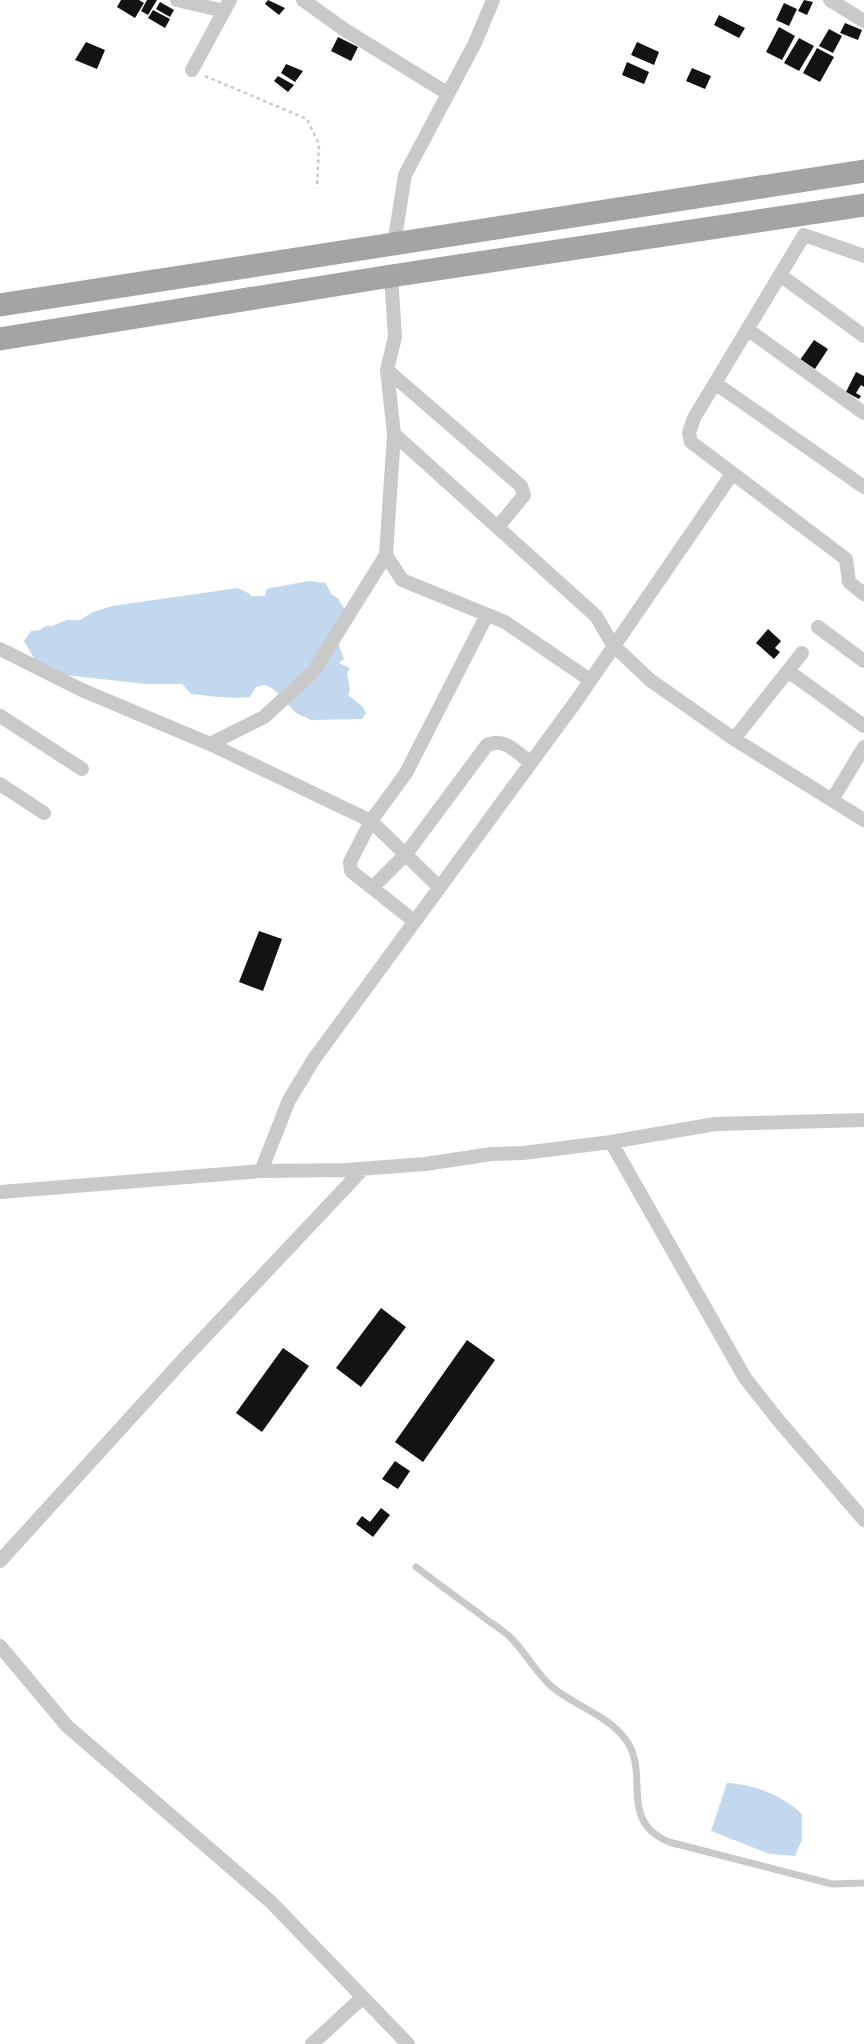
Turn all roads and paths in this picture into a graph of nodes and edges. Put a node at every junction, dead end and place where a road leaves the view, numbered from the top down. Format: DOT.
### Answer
graph roads {
  1 [pos="177,0"];
  2 [pos="303,0"];
  3 [pos="493,0"];
  4 [pos="830,0"];
  5 [pos="227,6"];
  6 [pos="864,21"];
  7 [pos="192,70"];
  8 [pos="447,93"];
  9 [pos="864,171"];
  10 [pos="317,188"];
  11 [pos="864,205"];
  12 [pos="394,244"];
  13 [pos="864,257"];
  14 [pos="780,275"];
  15 [pos="391,276"];
  16 [pos="0,305"];
  17 [pos="747,329"];
  18 [pos="864,336"];
  19 [pos="0,339"];
  20 [pos="387,370"];
  21 [pos="715,383"];
  22 [pos="864,413"];
  23 [pos="394,433"];
  24 [pos="732,474"];
  25 [pos="864,487"];
  26 [pos="498,527"];
  27 [pos="386,555"];
  28 [pos="864,594"];
  29 [pos="487,615"];
  30 [pos="818,627"];
  31 [pos="613,645"];
  32 [pos="0,649"];
  33 [pos="802,653"];
  34 [pos="864,661"];
  35 [pos="788,671"];
  36 [pos="590,680"];
  37 [pos="0,716"];
  38 [pos="864,726"];
  39 [pos="734,739"];
  40 [pos="210,744"];
  41 [pos="864,749"];
  42 [pos="531,763"];
  43 [pos="82,769"];
  44 [pos="0,784"];
  45 [pos="832,800"];
  46 [pos="44,813"];
  47 [pos="864,820"];
  48 [pos="372,821"];
  49 [pos="406,854"];
  50 [pos="372,887"];
  51 [pos="439,887"];
  52 [pos="415,921"];
  53 [pos="864,1120"];
  54 [pos="611,1142"];
  55 [pos="363,1169"];
  56 [pos="261,1171"];
  57 [pos="0,1192"];
  58 [pos="864,1520"];
  59 [pos="0,1562"];
  60 [pos="416,1567"];
  61 [pos="0,1646"];
  62 [pos="864,1883"];
  63 [pos="363,1997"];
  64 [pos="312,2044"];
  65 [pos="408,2044"];
  1 -- 5 [label="street"];
  2 -- 8 [label="street"];
  3 -- 8 [label="street"];
  4 -- 6 [label="street"];
  5 -- 7 [label="street"];
  7 -- 10 [label="path"];
  8 -- 12 [label="street"];
  9 -- 12 [label="main road"];
  11 -- 15 [label="main road"];
  12 -- 16 [label="main road"];
  13 -- 14 [label="street"];
  14 -- 17 [label="street"];
  14 -- 18 [label="street"];
  15 -- 19 [label="main road"];
  15 -- 20 [label="street"];
  17 -- 21 [label="street"];
  17 -- 22 [label="street"];
  20 -- 23 [label="street"];
  20 -- 26 [label="street"];
  21 -- 24 [label="street"];
  21 -- 25 [label="street"];
  23 -- 26 [label="street"];
  23 -- 27 [label="street"];
  24 -- 28 [label="street"];
  24 -- 31 [label="street"];
  26 -- 31 [label="street"];
  27 -- 29 [label="street"];
  27 -- 40 [label="street"];
  29 -- 36 [label="street"];
  29 -- 48 [label="street"];
  30 -- 34 [label="street"];
  31 -- 36 [label="street"];
  31 -- 39 [label="street"];
  32 -- 40 [label="street"];
  33 -- 35 [label="street"];
  35 -- 38 [label="street"];
  35 -- 39 [label="street"];
  36 -- 42 [label="street"];
  37 -- 43 [label="street"];
  39 -- 45 [label="street"];
  40 -- 48 [label="street"];
  41 -- 45 [label="street"];
  42 -- 49 [label="street"];
  42 -- 51 [label="street"];
  44 -- 46 [label="street"];
  45 -- 47 [label="street"];
  48 -- 49 [label="street"];
  48 -- 50 [label="street"];
  49 -- 50 [label="street"];
  49 -- 51 [label="street"];
  50 -- 52 [label="street"];
  51 -- 52 [label="street"];
  52 -- 56 [label="street"];
  53 -- 54 [label="street"];
  54 -- 55 [label="street"];
  54 -- 58 [label="street"];
  55 -- 56 [label="street"];
  55 -- 59 [label="street"];
  56 -- 57 [label="street"];
  60 -- 62 [label="lane"];
  61 -- 63 [label="street"];
  63 -- 64 [label="street"];
  63 -- 65 [label="street"];
}
